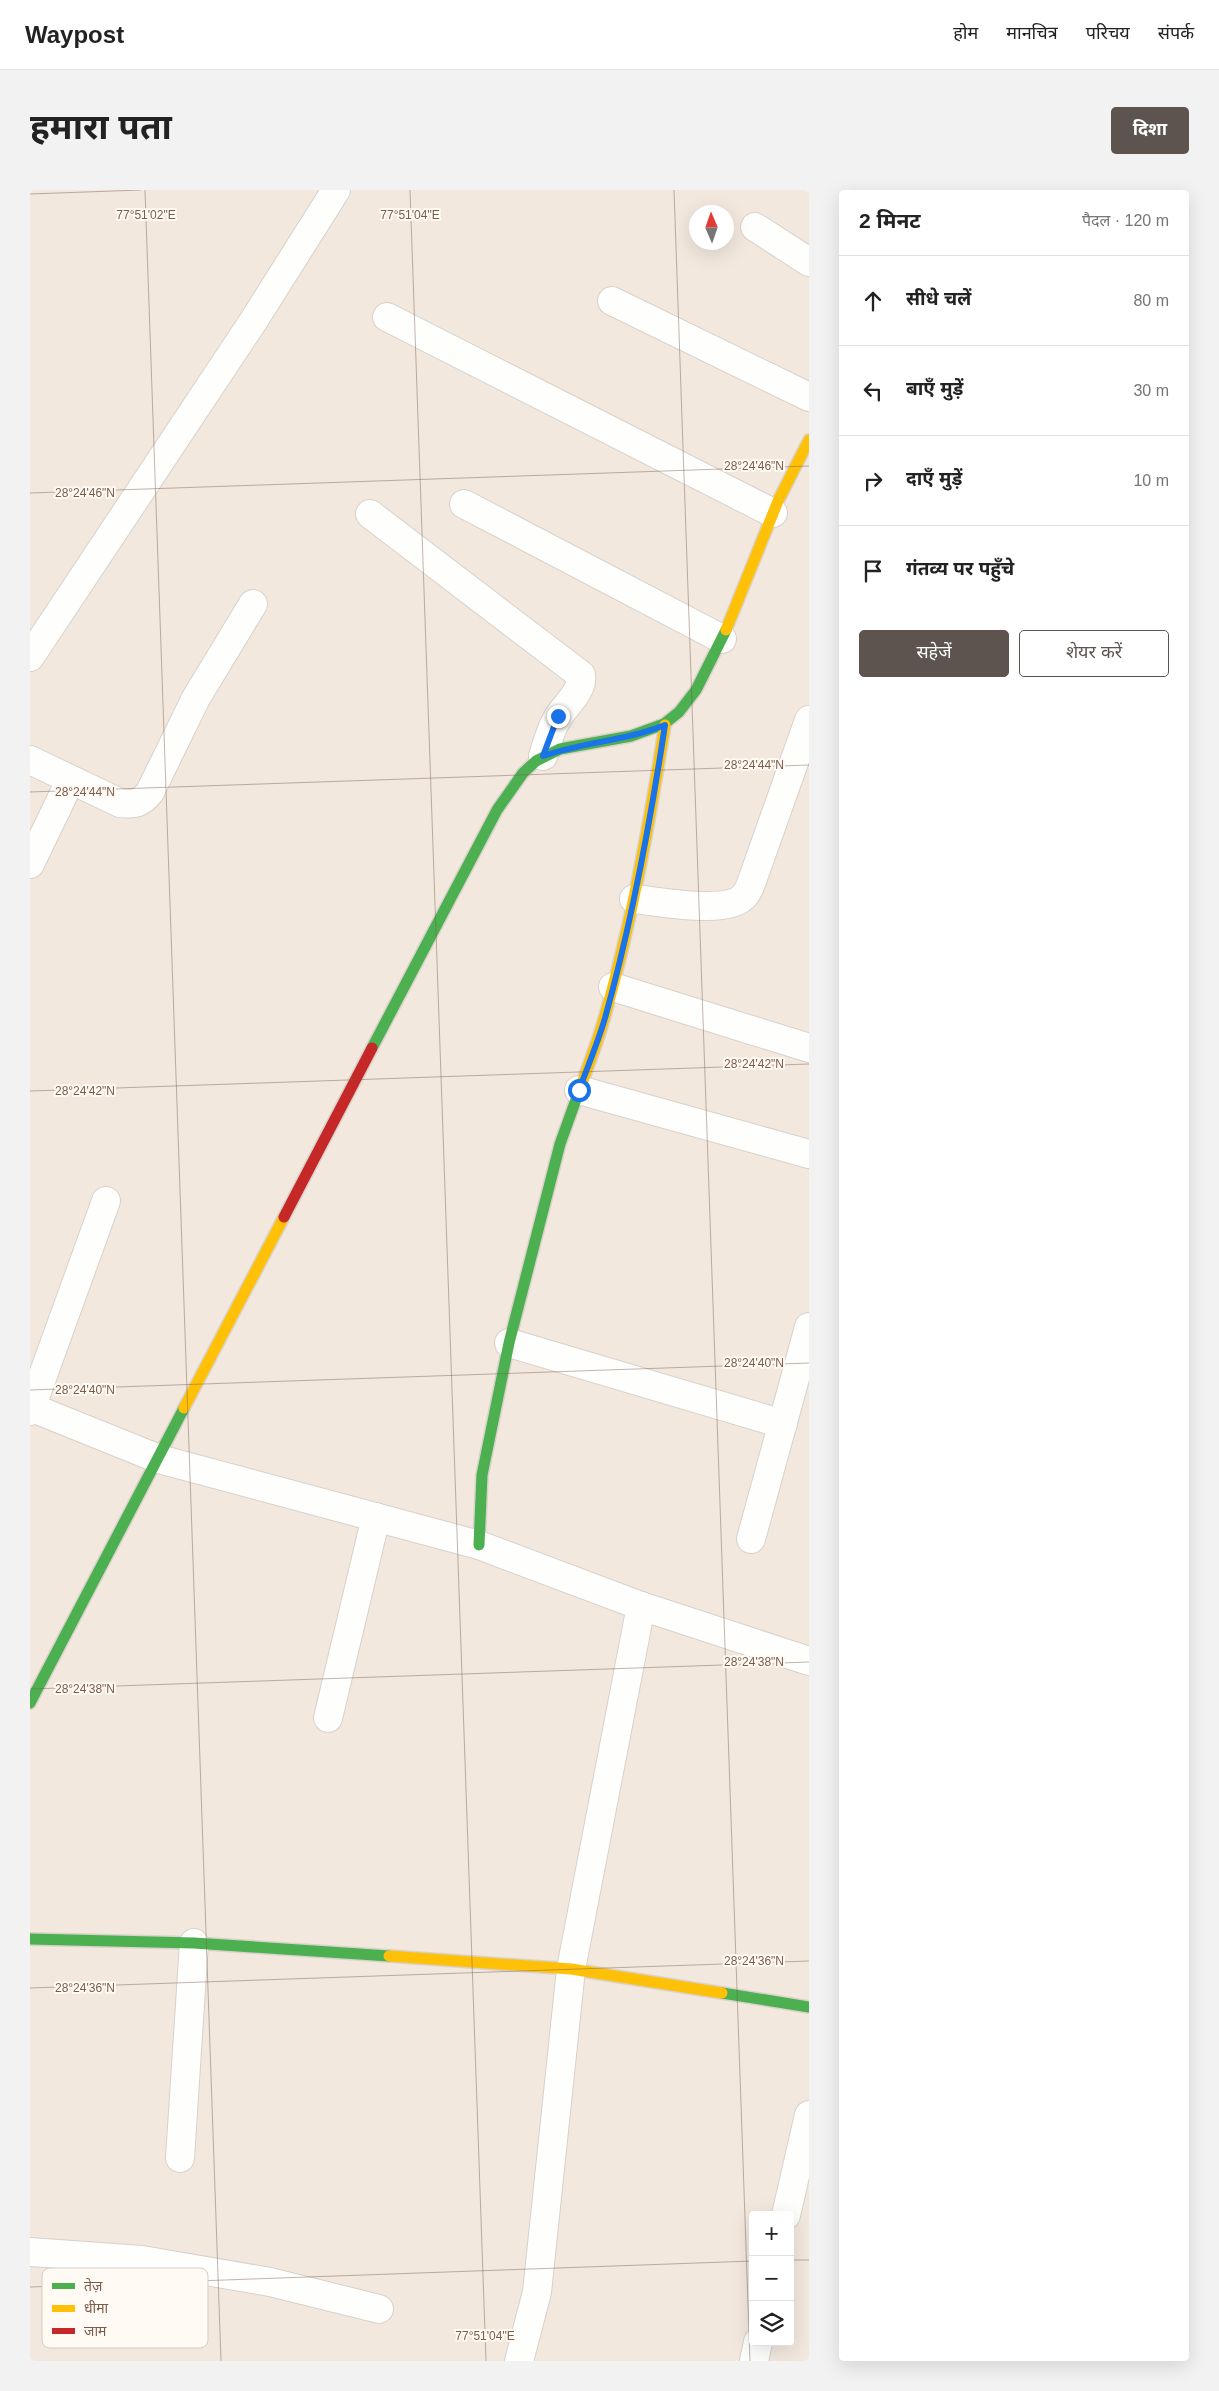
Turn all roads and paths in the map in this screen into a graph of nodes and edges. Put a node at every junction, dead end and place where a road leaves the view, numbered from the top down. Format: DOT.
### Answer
graph roads {
  1 [pos="336,190"];
  2 [pos="756,227"];
  3 [pos="809,262"];
  4 [pos="612,301"];
  5 [pos="387,317"];
  6 [pos="809,397"];
  7 [pos="809,440"];
  8 [pos="464,504"];
  9 [pos="773,513"];
  10 [pos="370,514"];
  11 [pos="253,604"];
  12 [pos="722,639"];
  13 [pos="30,657"];
  14 [pos="809,720"];
  15 [pos="665,725"];
  16 [pos="543,756"];
  17 [pos="30,760"];
  18 [pos="70,781"];
  19 [pos="30,864"];
  20 [pos="634,899"];
  21 [pos="613,987"];
  22 [pos="809,1048"];
  23 [pos="579,1090"];
  24 [pos="809,1154"];
  25 [pos="106,1201"];
  26 [pos="809,1327"];
  27 [pos="509,1343"];
  28 [pos="30,1408"];
  29 [pos="782,1424"];
  30 [pos="158,1459"];
  31 [pos="376,1517"];
  32 [pos="751,1539"];
  33 [pos="479,1545"];
  34 [pos="641,1606"];
  35 [pos="809,1661"];
  36 [pos="30,1703"];
  37 [pos="328,1718"];
  38 [pos="30,1939"];
  39 [pos="194,1943"];
  40 [pos="571,1969"];
  41 [pos="809,2007"];
  42 [pos="809,2115"];
  43 [pos="180,2158"];
  44 [pos="787,2211"];
  45 [pos="30,2252"];
  46 [pos="189,2268"];
  47 [pos="208,2271"];
  48 [pos="378,2309"];
  49 [pos="757,2346"];
  50 [pos="518,2361"];
  51 [pos="754,2361"];
  1 -- 13 [label="street"];
  2 -- 3 [label="street"];
  4 -- 6 [label="street"];
  5 -- 9 [label="street"];
  7 -- 9 [label="street"];
  8 -- 12 [label="street"];
  9 -- 12 [label="street"];
  10 -- 16 [label="street"];
  11 -- 18 [label="street"];
  12 -- 15 [label="street"];
  14 -- 20 [label="street"];
  15 -- 16 [label="street"];
  15 -- 20 [label="street"];
  16 -- 30 [label="street"];
  17 -- 18 [label="street"];
  18 -- 19 [label="street"];
  20 -- 21 [label="street"];
  21 -- 22 [label="street"];
  21 -- 23 [label="street"];
  23 -- 24 [label="street"];
  23 -- 27 [label="street"];
  25 -- 28 [label="street"];
  26 -- 29 [label="street"];
  27 -- 29 [label="street"];
  27 -- 33 [label="street"];
  28 -- 30 [label="street"];
  29 -- 32 [label="street"];
  30 -- 31 [label="street"];
  30 -- 36 [label="street"];
  31 -- 33 [label="street"];
  31 -- 37 [label="street"];
  33 -- 34 [label="street"];
  34 -- 35 [label="street"];
  34 -- 40 [label="street"];
  38 -- 39 [label="street"];
  39 -- 40 [label="street"];
  39 -- 43 [label="street"];
  40 -- 41 [label="street"];
  40 -- 50 [label="street"];
  42 -- 44 [label="street"];
  45 -- 46 [label="street"];
  47 -- 48 [label="street"];
  49 -- 51 [label="street"];
}
